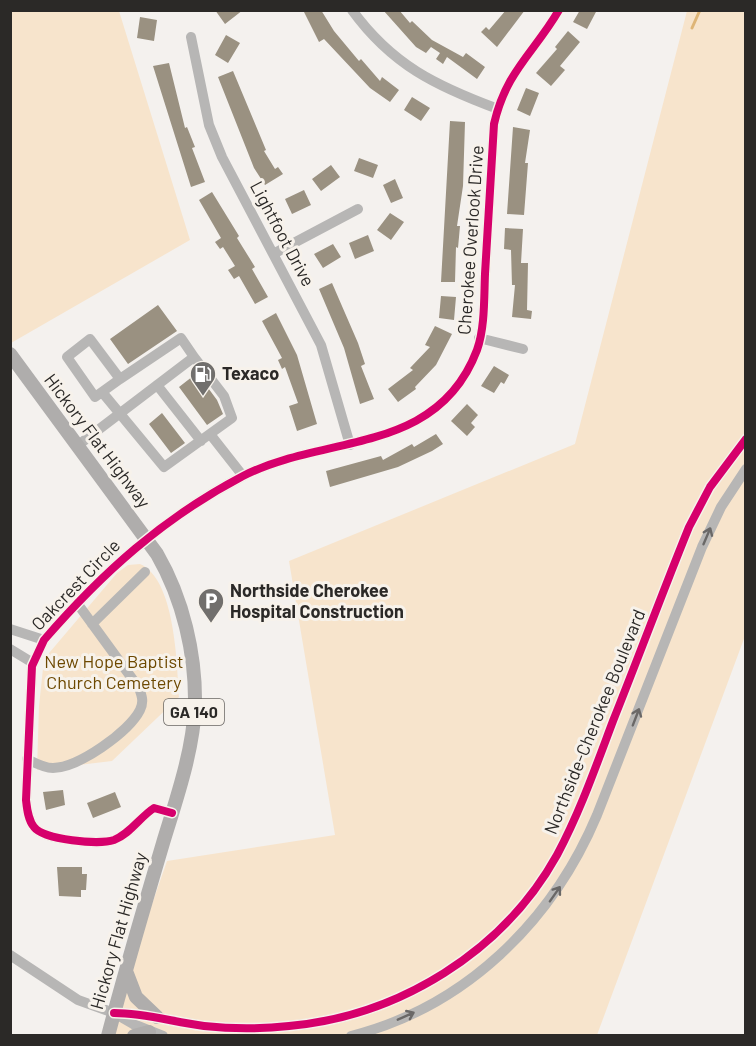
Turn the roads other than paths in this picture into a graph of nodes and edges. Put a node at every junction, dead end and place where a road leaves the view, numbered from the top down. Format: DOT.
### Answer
graph roads {
  1 [pos="351,10"];
  2 [pos="560,10"];
  3 [pos="191,37"];
  4 [pos="498,109"];
  5 [pos="358,210"];
  6 [pos="275,253"];
  7 [pos="479,338"];
  8 [pos="523,349"];
  9 [pos="194,357"];
  10 [pos="13,363"];
  11 [pos="120,379"];
  12 [pos="157,385"];
  13 [pos="102,392"];
  14 [pos="119,414"];
  15 [pos="210,434"];
  16 [pos="746,439"];
  17 [pos="201,441"];
  18 [pos="350,445"];
  19 [pos="77,446"];
  20 [pos="746,469"];
  21 [pos="243,476"];
  22 [pos="146,537"];
  23 [pos="145,572"];
  24 [pos="76,603"];
  25 [pos="92,624"];
  26 [pos="10,629"];
  27 [pos="44,640"];
  28 [pos="10,649"];
  29 [pos="33,663"];
  30 [pos="27,759"];
  31 [pos="172,813"];
  32 [pos="10,955"];
  33 [pos="126,971"];
  34 [pos="114,1013"];
  35 [pos="157,1017"];
  36 [pos="149,1032"];
  37 [pos="108,1035"];
  38 [pos="134,1035"];
  39 [pos="163,1035"];
  40 [pos="351,1035"];
  1 -- 4 [label="street"];
  2 -- 4 [label="street, Cherokee Overlook Drive"];
  3 -- 6 [label="street, Lightfoot Drive"];
  4 -- 7 [label="street, Cherokee Overlook Drive"];
  5 -- 6 [label="street"];
  6 -- 18 [label="street, Lightfoot Drive"];
  7 -- 8 [label="street"];
  7 -- 18 [label="street, Cherokee Overlook Drive"];
  9 -- 11 [label="street"];
  9 -- 12 [label="street"];
  9 -- 15 [label="street"];
  10 -- 19 [label="main road, Hickory Flat Highway / GA 140"];
  11 -- 13 [label="street"];
  11 -- 13 [label="street"];
  12 -- 14 [label="street"];
  12 -- 17 [label="street"];
  13 -- 14 [label="street"];
  14 -- 17 [label="street"];
  14 -- 19 [label="street"];
  15 -- 17 [label="street"];
  15 -- 21 [label="street"];
  16 -- 35 [label="street, Northside-Cherokee Boulevard"];
  18 -- 21 [label="street, Cherokee Overlook Drive"];
  19 -- 22 [label="main road, Hickory Flat Highway / GA 140"];
  40 -- 20 [label="street, Northside-Cherokee Boulevard, one-way"];
  21 -- 22 [label="street, Cherokee Overlook Drive"];
  22 -- 24 [label="street, Oakcrest Circle"];
  22 -- 31 [label="main road, Hickory Flat Highway / GA 140"];
  23 -- 25 [label="street"];
  24 -- 25 [label="street"];
  24 -- 27 [label="street, Oakcrest Circle"];
  25 -- 30 [label="street"];
  26 -- 27 [label="street"];
  27 -- 29 [label="street, Oakcrest Circle"];
  28 -- 29 [label="street"];
  29 -- 30 [label="street, Oakcrest Circle"];
  30 -- 31 [label="street, Oakcrest Circle"];
  31 -- 33 [label="main road, Hickory Flat Highway / GA 140"];
  32 -- 34 [label="street"];
  33 -- 34 [label="main road, Hickory Flat Highway / GA 140"];
  33 -- 35 [label="main road"];
  34 -- 35 [label="street, Northside-Cherokee Boulevard"];
  34 -- 36 [label="street"];
  34 -- 37 [label="main road, Hickory Flat Highway / GA 140"];
  36 -- 38 [label="main road"];
  36 -- 39 [label="street"];
}
